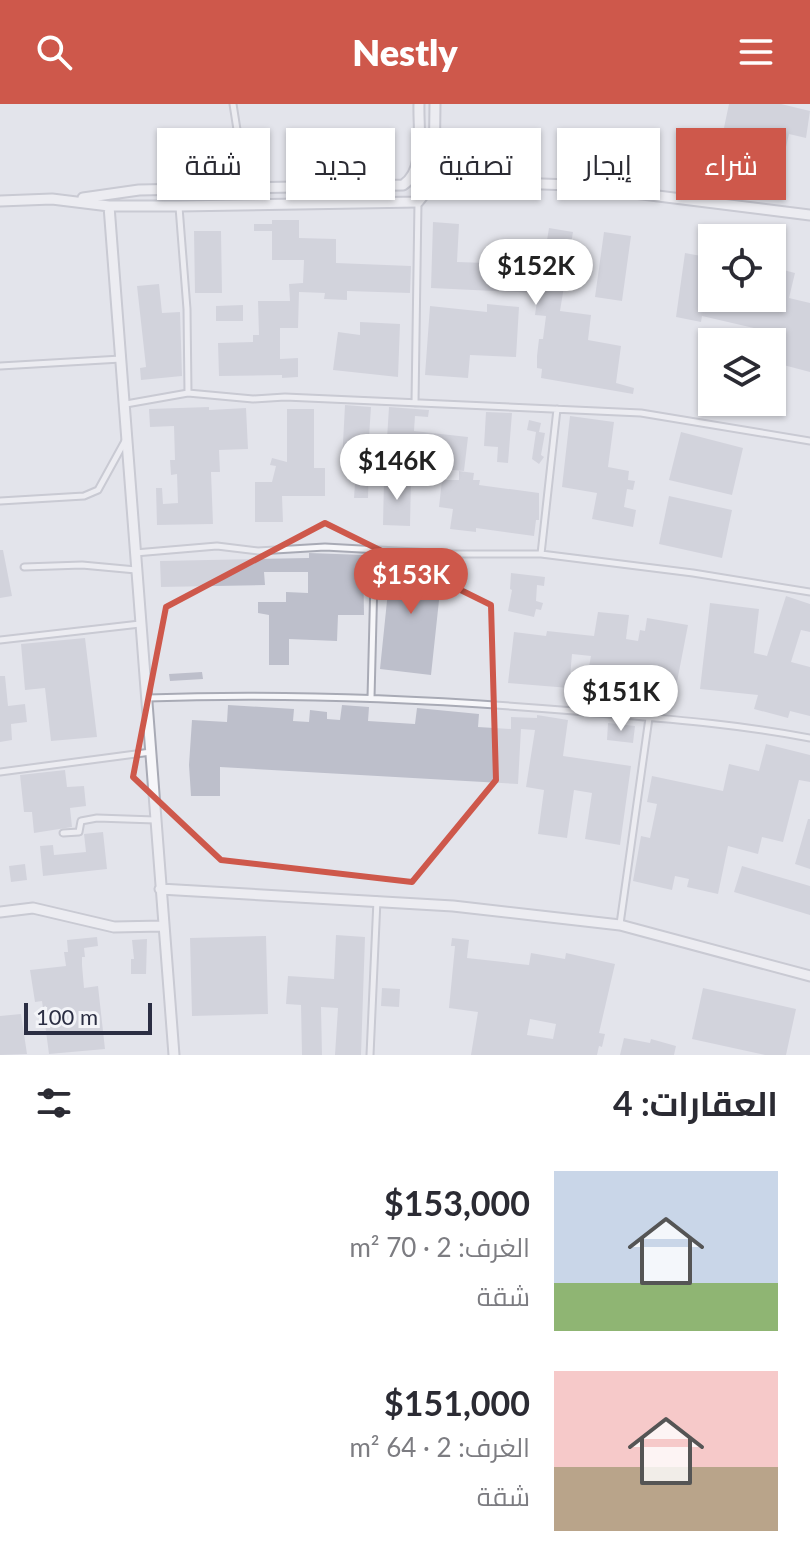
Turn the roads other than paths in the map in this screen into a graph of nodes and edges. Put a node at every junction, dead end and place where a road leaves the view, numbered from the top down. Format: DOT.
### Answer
graph roads {
  1 [pos="233,104"];
  2 [pos="419,104"];
  3 [pos="435,104"];
  4 [pos="237,128"];
  5 [pos="419,128"];
  6 [pos="435,128"];
  7 [pos="541,184"];
  8 [pos="157,189"];
  9 [pos="67,200"];
  10 [pos="348,200"];
  11 [pos="0,201"];
  12 [pos="418,202"];
  13 [pos="348,204"];
  14 [pos="109,206"];
  15 [pos="179,206"];
  16 [pos="810,215"];
  17 [pos="121,359"];
  18 [pos="0,366"];
  19 [pos="188,393"];
  20 [pos="415,403"];
  21 [pos="126,404"];
  22 [pos="557,409"];
  23 [pos="127,437"];
  24 [pos="810,441"];
  25 [pos="0,501"];
  26 [pos="395,551"];
  27 [pos="135,553"];
  28 [pos="541,554"];
  29 [pos="24,567"];
  30 [pos="137,570"];
  31 [pos="810,592"];
  32 [pos="141,624"];
  33 [pos="0,640"];
  34 [pos="146,698"];
  35 [pos="371,698"];
  36 [pos="649,718"];
  37 [pos="810,738"];
  38 [pos="152,752"];
  39 [pos="0,772"];
  40 [pos="156,820"];
  41 [pos="63,833"];
  42 [pos="160,889"];
  43 [pos="0,900"];
  44 [pos="377,900"];
  45 [pos="0,912"];
  46 [pos="620,925"];
  47 [pos="163,926"];
  48 [pos="810,976"];
  49 [pos="174,1055"];
  50 [pos="370,1055"];
  1 -- 4 [label="lane"];
  2 -- 5 [label="street"];
  3 -- 6 [label="street"];
  7 -- 16 [label="street"];
  8 -- 9 [label="street"];
  9 -- 11 [label="street"];
  9 -- 14 [label="street"];
  10 -- 13 [label="street"];
  12 -- 13 [label="street"];
  12 -- 20 [label="lane"];
  13 -- 15 [label="street"];
  14 -- 15 [label="street"];
  14 -- 17 [label="street"];
  15 -- 19 [label="lane"];
  17 -- 18 [label="lane"];
  17 -- 21 [label="street"];
  19 -- 20 [label="lane"];
  19 -- 21 [label="lane"];
  20 -- 22 [label="lane"];
  21 -- 23 [label="street"];
  22 -- 24 [label="lane"];
  22 -- 28 [label="lane"];
  23 -- 25 [label="lane"];
  23 -- 27 [label="street"];
  26 -- 27 [label="lane"];
  26 -- 28 [label="lane"];
  26 -- 35 [label="lane"];
  27 -- 30 [label="street"];
  28 -- 31 [label="lane"];
  29 -- 30 [label="lane"];
  30 -- 32 [label="street"];
  32 -- 33 [label="lane"];
  32 -- 34 [label="street"];
  34 -- 35 [label="lane"];
  34 -- 38 [label="street"];
  35 -- 36 [label="lane"];
  36 -- 37 [label="lane"];
  36 -- 46 [label="lane"];
  38 -- 39 [label="lane"];
  38 -- 40 [label="street"];
  40 -- 41 [label="lane"];
  40 -- 42 [label="street"];
  42 -- 44 [label="street"];
  42 -- 47 [label="street"];
  43 -- 45 [label="lane"];
  44 -- 46 [label="street"];
  44 -- 50 [label="lane"];
  45 -- 47 [label="street"];
  46 -- 48 [label="street"];
  47 -- 49 [label="street"];
}
